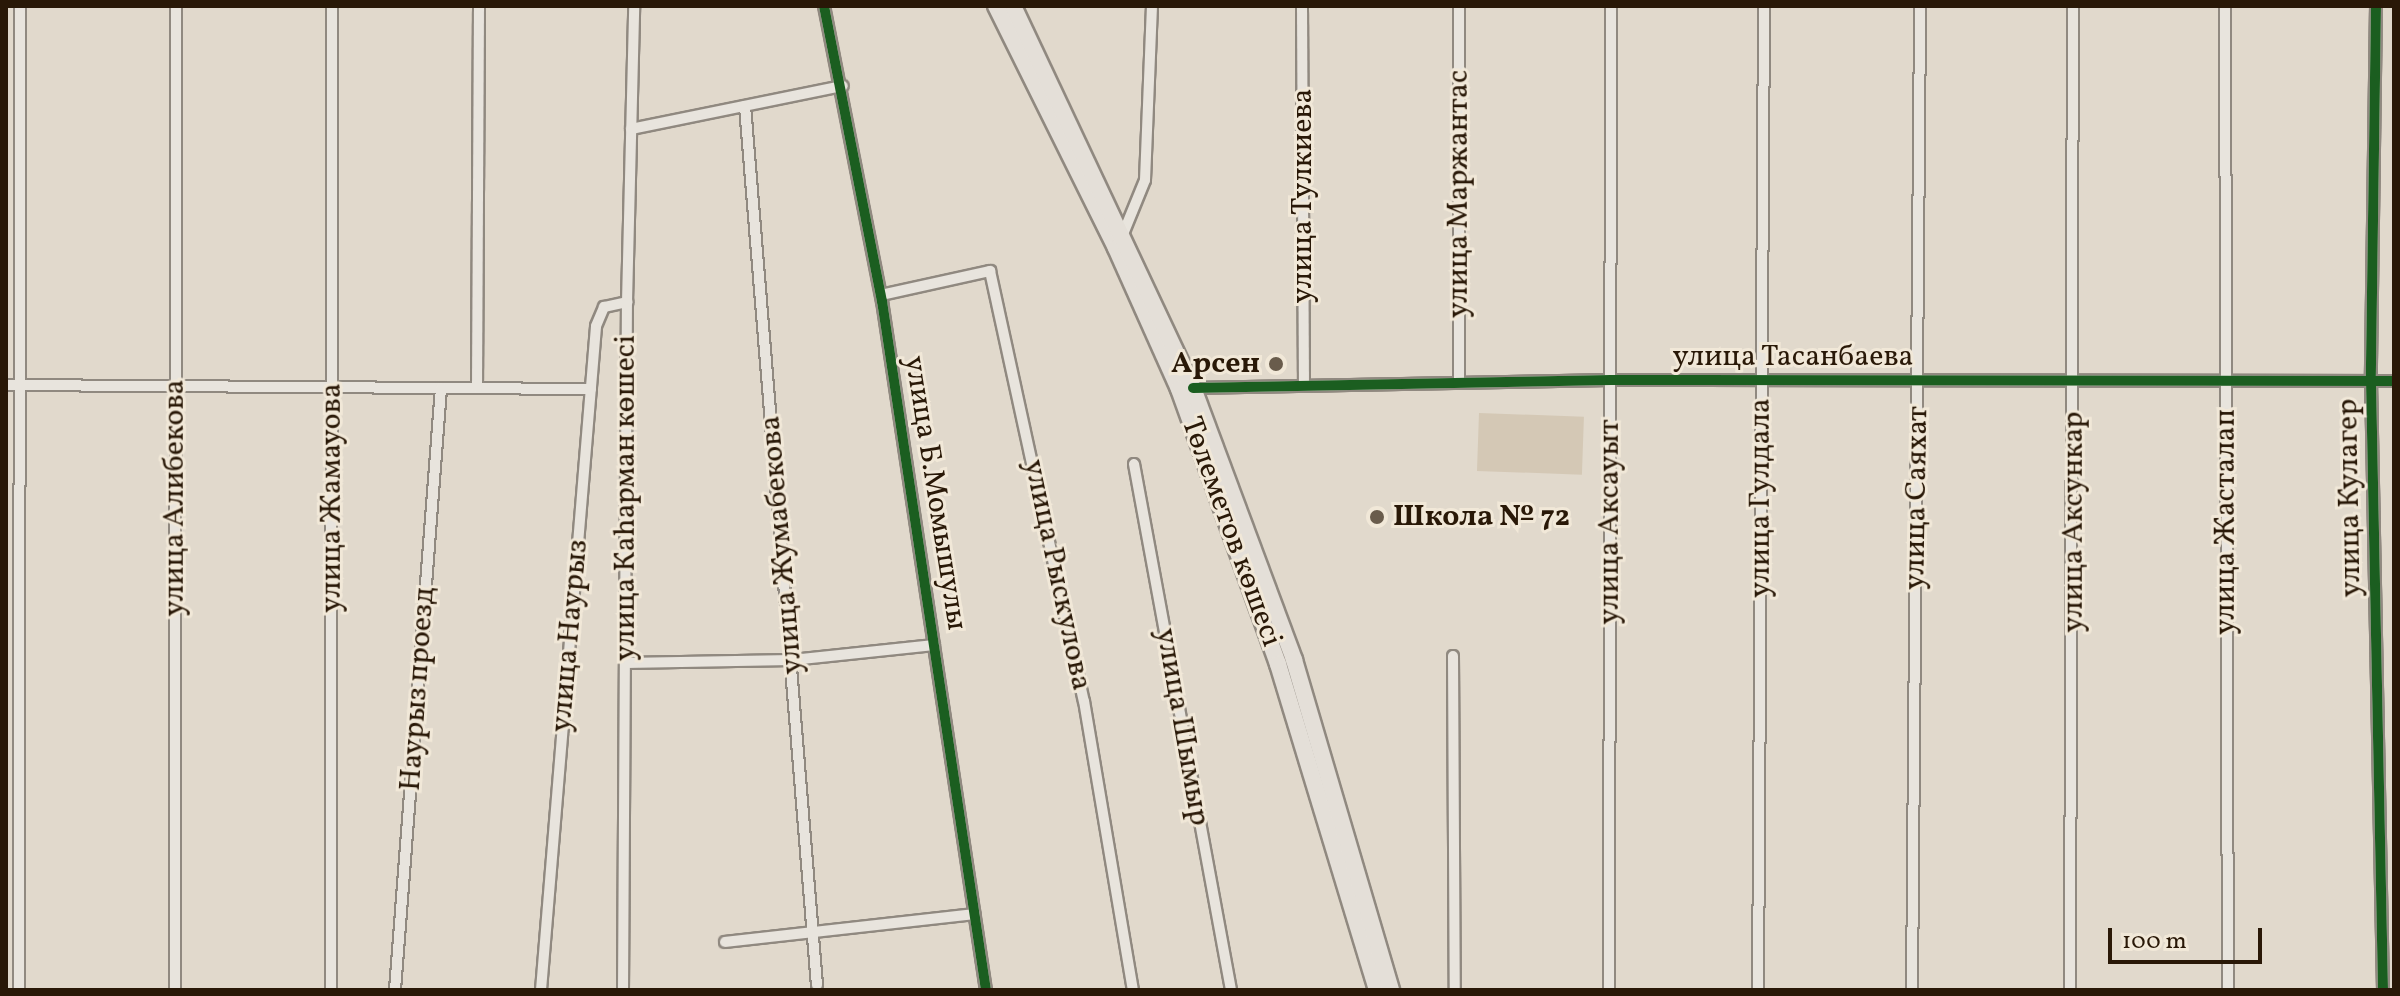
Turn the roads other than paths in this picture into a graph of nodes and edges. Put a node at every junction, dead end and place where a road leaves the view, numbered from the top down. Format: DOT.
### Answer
graph roads {
  1 [pos="20,6"];
  2 [pos="176,6"];
  3 [pos="332,6"];
  4 [pos="479,6"];
  5 [pos="634,6"];
  6 [pos="824,6"];
  7 [pos="1152,6"];
  8 [pos="1302,6"];
  9 [pos="1459,6"];
  10 [pos="1611,6"];
  11 [pos="1764,6"];
  12 [pos="1920,6"];
  13 [pos="2073,6"];
  14 [pos="2225,6"];
  15 [pos="2376,6"];
  16 [pos="1008,9"];
  17 [pos="843,86"];
  18 [pos="745,106"];
  19 [pos="631,129"];
  20 [pos="1123,234"];
  21 [pos="881,295"];
  22 [pos="627,302"];
  23 [pos="1611,380"];
  24 [pos="1762,381"];
  25 [pos="2074,381"];
  26 [pos="2225,381"];
  27 [pos="2371,381"];
  28 [pos="2394,381"];
  29 [pos="1919,382"];
  30 [pos="1459,383"];
  31 [pos="6,385"];
  32 [pos="1304,385"];
  33 [pos="20,386"];
  34 [pos="175,386"];
  35 [pos="332,388"];
  36 [pos="441,388"];
  37 [pos="477,388"];
  38 [pos="1193,388"];
  39 [pos="591,389"];
  40 [pos="1134,464"];
  41 [pos="934,645"];
  42 [pos="1453,656"];
  43 [pos="792,660"];
  44 [pos="625,663"];
  45 [pos="974,914"];
  46 [pos="814,931"];
  47 [pos="725,942"];
  48 [pos="817,985"];
  49 [pos="19,990"];
  50 [pos="175,990"];
  51 [pos="331,990"];
  52 [pos="395,990"];
  53 [pos="541,990"];
  54 [pos="623,990"];
  55 [pos="986,990"];
  56 [pos="1133,990"];
  57 [pos="1231,990"];
  58 [pos="1377,990"];
  59 [pos="1391,990"];
  60 [pos="1455,990"];
  61 [pos="1609,990"];
  62 [pos="1758,990"];
  63 [pos="1912,990"];
  64 [pos="2070,990"];
  65 [pos="2228,990"];
  66 [pos="2383,990"];
  1 -- 33 [label="street"];
  2 -- 34 [label="street, улица Алибекова"];
  3 -- 35 [label="street, улица Жамауова"];
  4 -- 37 [label="street"];
  5 -- 19 [label="street, улица Каһарман көшесі"];
  6 -- 17 [label="street, улица Б.Момышулы"];
  7 -- 20 [label="street"];
  8 -- 32 [label="street, улица Тулкиева"];
  9 -- 30 [label="street, улица Маржантас"];
  10 -- 23 [label="street, улица Аксауыт"];
  11 -- 24 [label="street, улица Гулдала"];
  12 -- 29 [label="street, улица Саяхат"];
  13 -- 25 [label="street, улица Аксункар"];
  14 -- 26 [label="street, улица Жасталап"];
  15 -- 27 [label="street, улица Кулагер"];
  16 -- 20 [label="main road, Төлеметов көшесі"];
  16 -- 58 [label="main road, Төлеметов көшесі"];
  17 -- 18 [label="street"];
  17 -- 21 [label="street, улица Б.Момышулы"];
  18 -- 19 [label="street"];
  18 -- 43 [label="street, улица Жумабекова"];
  19 -- 22 [label="street, улица Каһарман көшесі"];
  20 -- 38 [label="main road, Төлеметов көшесі"];
  21 -- 41 [label="street, улица Б.Момышулы"];
  21 -- 56 [label="street, улица Рыскулова"];
  22 -- 39 [label="street, улица Наурыз"];
  22 -- 44 [label="street, улица Каһарман көшесі"];
  23 -- 24 [label="street, улица Тасанбаева"];
  23 -- 30 [label="street, улица Тасанбаева"];
  23 -- 61 [label="street, улица Аксауыт"];
  24 -- 29 [label="street, улица Тасанбаева"];
  24 -- 62 [label="street, улица Гулдала"];
  25 -- 26 [label="street, улица Тасанбаева"];
  25 -- 29 [label="street, улица Тасанбаева"];
  25 -- 64 [label="street, улица Аксункар"];
  26 -- 27 [label="street, улица Тасанбаева"];
  26 -- 65 [label="street, улица Жасталап"];
  27 -- 28 [label="street, улица Тасанбаева"];
  27 -- 66 [label="street, улица Кулагер"];
  29 -- 63 [label="street, улица Саяхат"];
  30 -- 32 [label="street, улица Тасанбаева"];
  31 -- 33 [label="street"];
  32 -- 38 [label="street, улица Тасанбаева"];
  33 -- 34 [label="street"];
  33 -- 49 [label="street"];
  34 -- 35 [label="street"];
  34 -- 50 [label="street, улица Алибекова"];
  35 -- 36 [label="street"];
  35 -- 51 [label="street, улица Жамауова"];
  36 -- 37 [label="street"];
  36 -- 52 [label="street, Наурыз проезд"];
  37 -- 39 [label="street"];
  38 -- 59 [label="main road, Төлеметов көшесі"];
  39 -- 53 [label="street, улица Наурыз"];
  40 -- 57 [label="street, улица Шымыр"];
  41 -- 43 [label="street"];
  41 -- 45 [label="street, улица Б.Момышулы"];
  42 -- 60 [label="street"];
  43 -- 44 [label="street"];
  43 -- 46 [label="street, улица Жумабекова"];
  44 -- 54 [label="street, улица Каһарман көшесі"];
  45 -- 46 [label="street"];
  45 -- 55 [label="street, улица Б.Момышулы"];
  46 -- 47 [label="street"];
  46 -- 48 [label="street, улица Жумабекова"];
}
